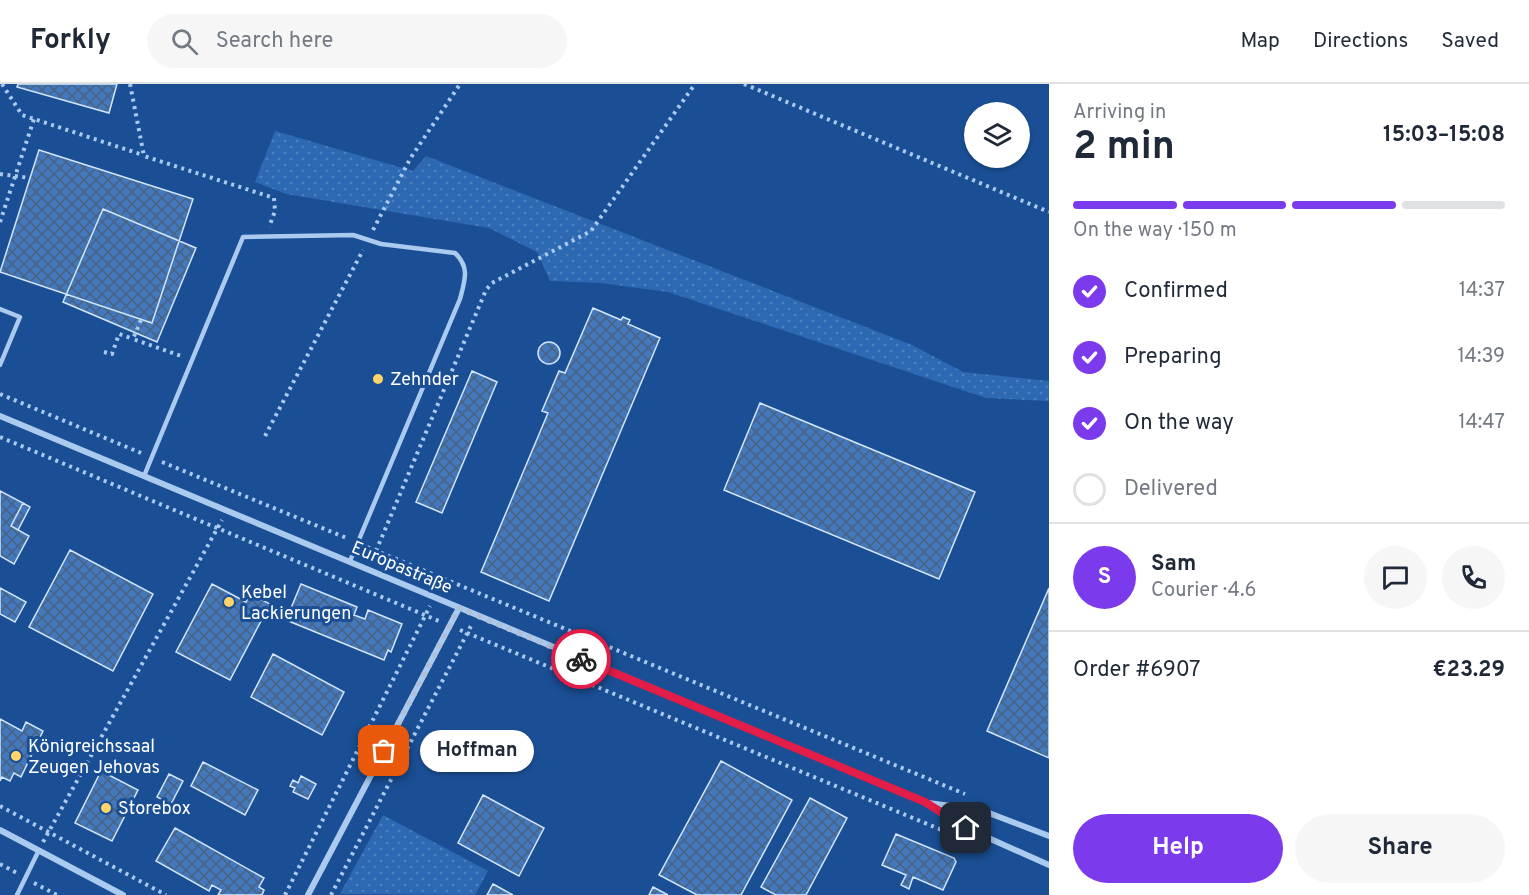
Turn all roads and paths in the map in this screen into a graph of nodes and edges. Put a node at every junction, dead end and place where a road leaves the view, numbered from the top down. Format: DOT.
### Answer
graph roads {
  1 [pos="2,84"];
  2 [pos="130,84"];
  3 [pos="460,84"];
  4 [pos="694,84"];
  5 [pos="744,84"];
  6 [pos="33,119"];
  7 [pos="144,156"];
  8 [pos="0,174"];
  9 [pos="16,174"];
  10 [pos="30,178"];
  11 [pos="1049,212"];
  12 [pos="0,222"];
  13 [pos="265,236"];
  14 [pos="368,240"];
  15 [pos="0,309"];
  16 [pos="141,320"];
  17 [pos="133,339"];
  18 [pos="104,352"];
  19 [pos="193,360"];
  20 [pos="0,365"];
  21 [pos="0,394"];
  22 [pos="0,416"];
  23 [pos="265,436"];
  24 [pos="0,437"];
  25 [pos="151,458"];
  26 [pos="144,476"];
  27 [pos="227,510"];
  28 [pos="218,528"];
  29 [pos="358,543"];
  30 [pos="376,551"];
  31 [pos="350,561"];
  32 [pos="435,597"];
  33 [pos="459,608"];
  34 [pos="425,615"];
  35 [pos="477,615"];
  36 [pos="450,625"];
  37 [pos="467,633"];
  38 [pos="967,795"];
  39 [pos="925,802"];
  40 [pos="0,806"];
  41 [pos="0,830"];
  42 [pos="49,832"];
  43 [pos="953,835"];
  44 [pos="1049,836"];
  45 [pos="39,850"];
  46 [pos="1049,865"];
  47 [pos="17,895"];
  48 [pos="123,895"];
  49 [pos="166,895"];
  50 [pos="285,895"];
  51 [pos="308,895"];
  52 [pos="331,895"];
  1 -- 6 [label="path"];
  2 -- 7 [label="path"];
  3 -- 14 [label="path"];
  4 -- 30 [label="path"];
  5 -- 11 [label="path"];
  6 -- 7 [label="path"];
  6 -- 9 [label="path"];
  7 -- 13 [label="path"];
  8 -- 9 [label="path"];
  9 -- 10 [label="path"];
  9 -- 12 [label="path"];
  13 -- 14 [label="lane"];
  13 -- 19 [label="lane"];
  14 -- 23 [label="path"];
  14 -- 29 [label="lane"];
  15 -- 20 [label="lane"];
  16 -- 17 [label="path"];
  17 -- 18 [label="path"];
  17 -- 19 [label="path"];
  19 -- 25 [label="lane"];
  21 -- 25 [label="path"];
  22 -- 26 [label="street, Europastraße"];
  24 -- 28 [label="path"];
  25 -- 26 [label="lane"];
  25 -- 29 [label="path"];
  26 -- 27 [label="street, Europastraße"];
  27 -- 28 [label="path"];
  27 -- 31 [label="street, Europastraße"];
  28 -- 34 [label="path"];
  28 -- 42 [label="path"];
  29 -- 30 [label="path"];
  29 -- 31 [label="lane"];
  30 -- 38 [label="path"];
  31 -- 32 [label="street, Europastraße"];
  32 -- 33 [label="street, Europastraße"];
  32 -- 34 [label="path"];
  33 -- 35 [label="street, Europastraße"];
  33 -- 36 [label="street"];
  34 -- 36 [label="path"];
  34 -- 50 [label="path"];
  35 -- 37 [label="path"];
  35 -- 39 [label="street, Europastraße"];
  36 -- 37 [label="path"];
  36 -- 51 [label="street"];
  37 -- 43 [label="path"];
  37 -- 52 [label="path"];
  39 -- 44 [label="street, Europastraße"];
  39 -- 46 [label="street, Europastraße"];
  40 -- 42 [label="path"];
  41 -- 45 [label="street"];
  42 -- 45 [label="path"];
  42 -- 49 [label="path"];
  45 -- 47 [label="lane"];
  45 -- 48 [label="street"];
}
